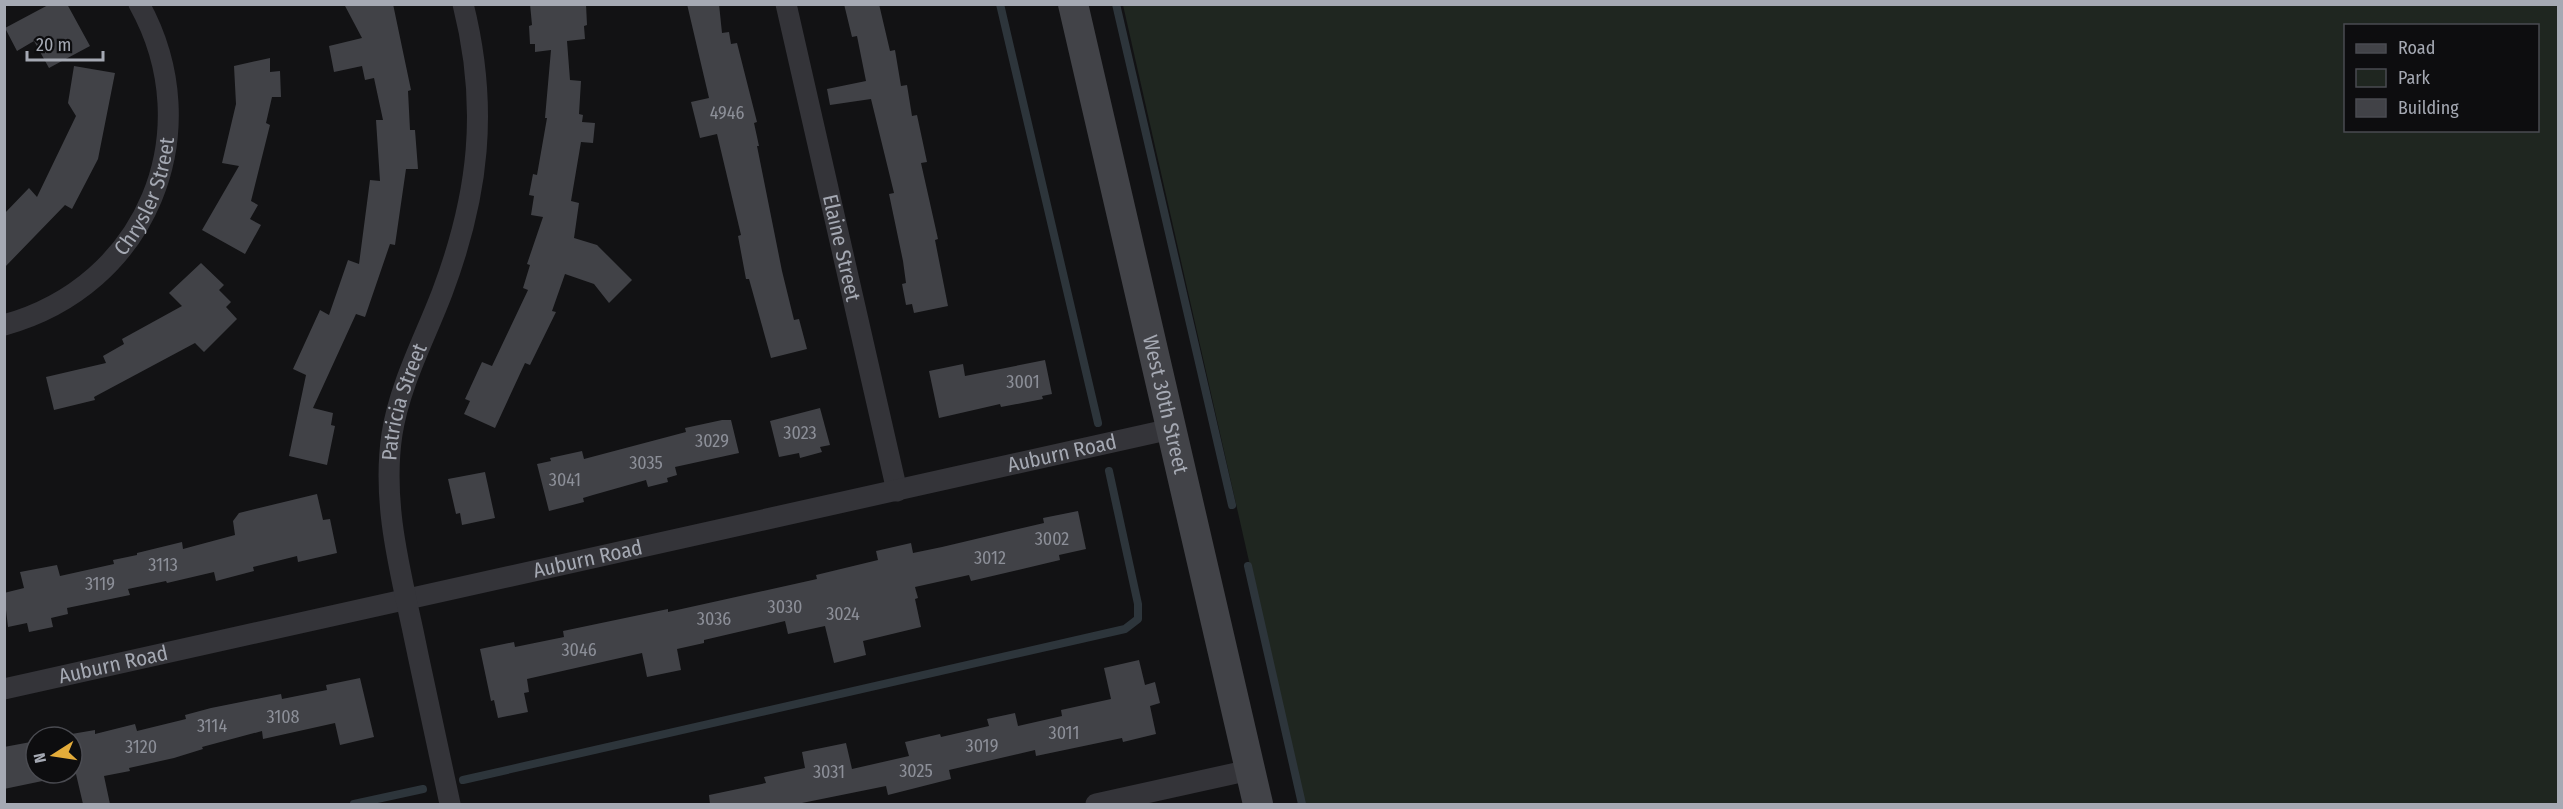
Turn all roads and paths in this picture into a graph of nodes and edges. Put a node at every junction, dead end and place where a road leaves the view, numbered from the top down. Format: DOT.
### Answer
graph roads {
  1 [pos="139,4"];
  2 [pos="463,4"];
  3 [pos="786,4"];
  4 [pos="1073,4"];
  5 [pos="4,325"];
  6 [pos="1171,429"];
  7 [pos="897,490"];
  8 [pos="406,600"];
  9 [pos="4,689"];
  10 [pos="1250,770"];
  11 [pos="450,804"];
  12 [pos="1096,804"];
  13 [pos="1258,804"];
  1 -- 5 [label="street, Chrysler Street"];
  2 -- 8 [label="street, Patricia Street"];
  3 -- 7 [label="street, Elaine Street"];
  4 -- 6 [label="street, West 30th Street"];
  6 -- 7 [label="street, Auburn Road"];
  6 -- 10 [label="street, West 30th Street"];
  7 -- 8 [label="street, Auburn Road"];
  8 -- 9 [label="street, Auburn Road"];
  8 -- 11 [label="street, Patricia Street"];
  10 -- 12 [label="street"];
  10 -- 13 [label="street, West 30th Street"];
}
